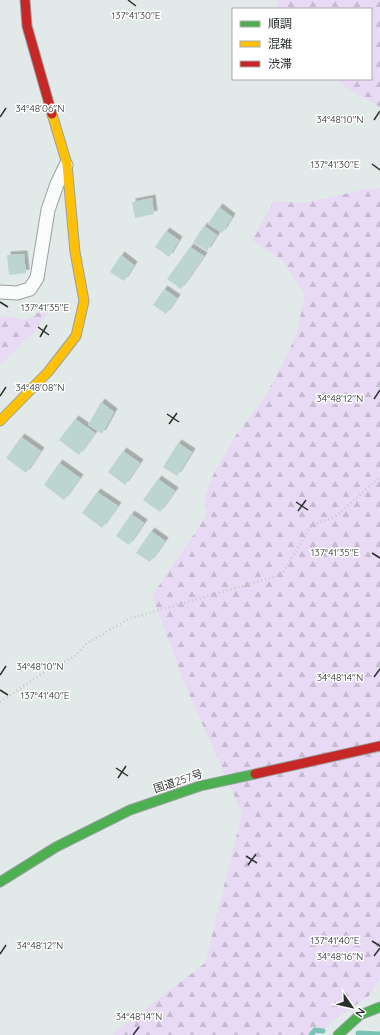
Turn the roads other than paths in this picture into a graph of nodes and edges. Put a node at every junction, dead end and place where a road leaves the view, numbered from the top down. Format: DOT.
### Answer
graph roads {
  1 [pos="25,0"];
  2 [pos="67,164"];
  3 [pos="0,292"];
  4 [pos="0,421"];
  5 [pos="380,746"];
  6 [pos="0,882"];
  7 [pos="380,1007"];
  8 [pos="338,1035"];
  1 -- 2 [label="main road"];
  2 -- 3 [label="street"];
  2 -- 4 [label="main road"];
  5 -- 6 [label="main road, 国道257号"];
  7 -- 8 [label="main road"];
}
